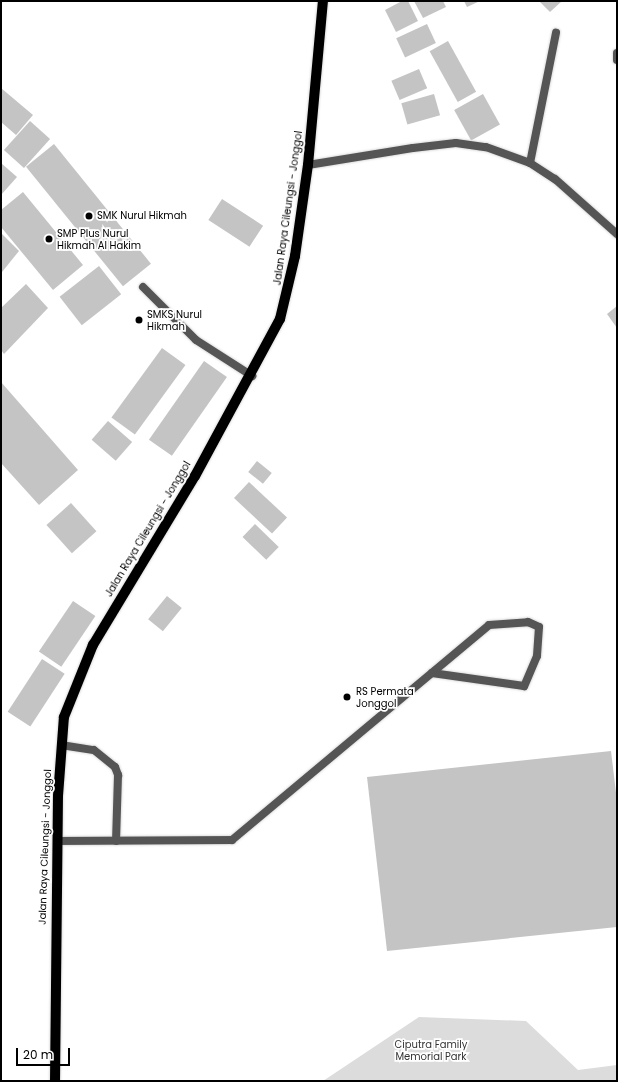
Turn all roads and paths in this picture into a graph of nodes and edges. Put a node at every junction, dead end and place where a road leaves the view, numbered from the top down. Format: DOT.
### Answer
graph roads {
  1 [pos="323,1"];
  2 [pos="556,33"];
  3 [pos="617,53"];
  4 [pos="617,60"];
  5 [pos="530,163"];
  6 [pos="308,165"];
  7 [pos="617,234"];
  8 [pos="143,287"];
  9 [pos="252,376"];
  10 [pos="432,673"];
  11 [pos="61,746"];
  12 [pos="57,840"];
  13 [pos="116,841"];
  14 [pos="55,1081"];
  1 -- 6 [label="main road, Jalan Raya Cileungsi - Jonggol"];
  2 -- 5 [label="street"];
  3 -- 4 [label="street"];
  5 -- 6 [label="street"];
  5 -- 7 [label="street"];
  6 -- 9 [label="main road, Jalan Raya Cileungsi - Jonggol"];
  8 -- 9 [label="street"];
  9 -- 11 [label="main road, Jalan Raya Cileungsi - Jonggol"];
  10 -- 10 [label="street"];
  10 -- 13 [label="street"];
  11 -- 12 [label="main road, Jalan Raya Cileungsi - Jonggol"];
  11 -- 13 [label="street"];
  12 -- 13 [label="street"];
  12 -- 14 [label="main road, Jalan Raya Cileungsi - Jonggol"];
}
